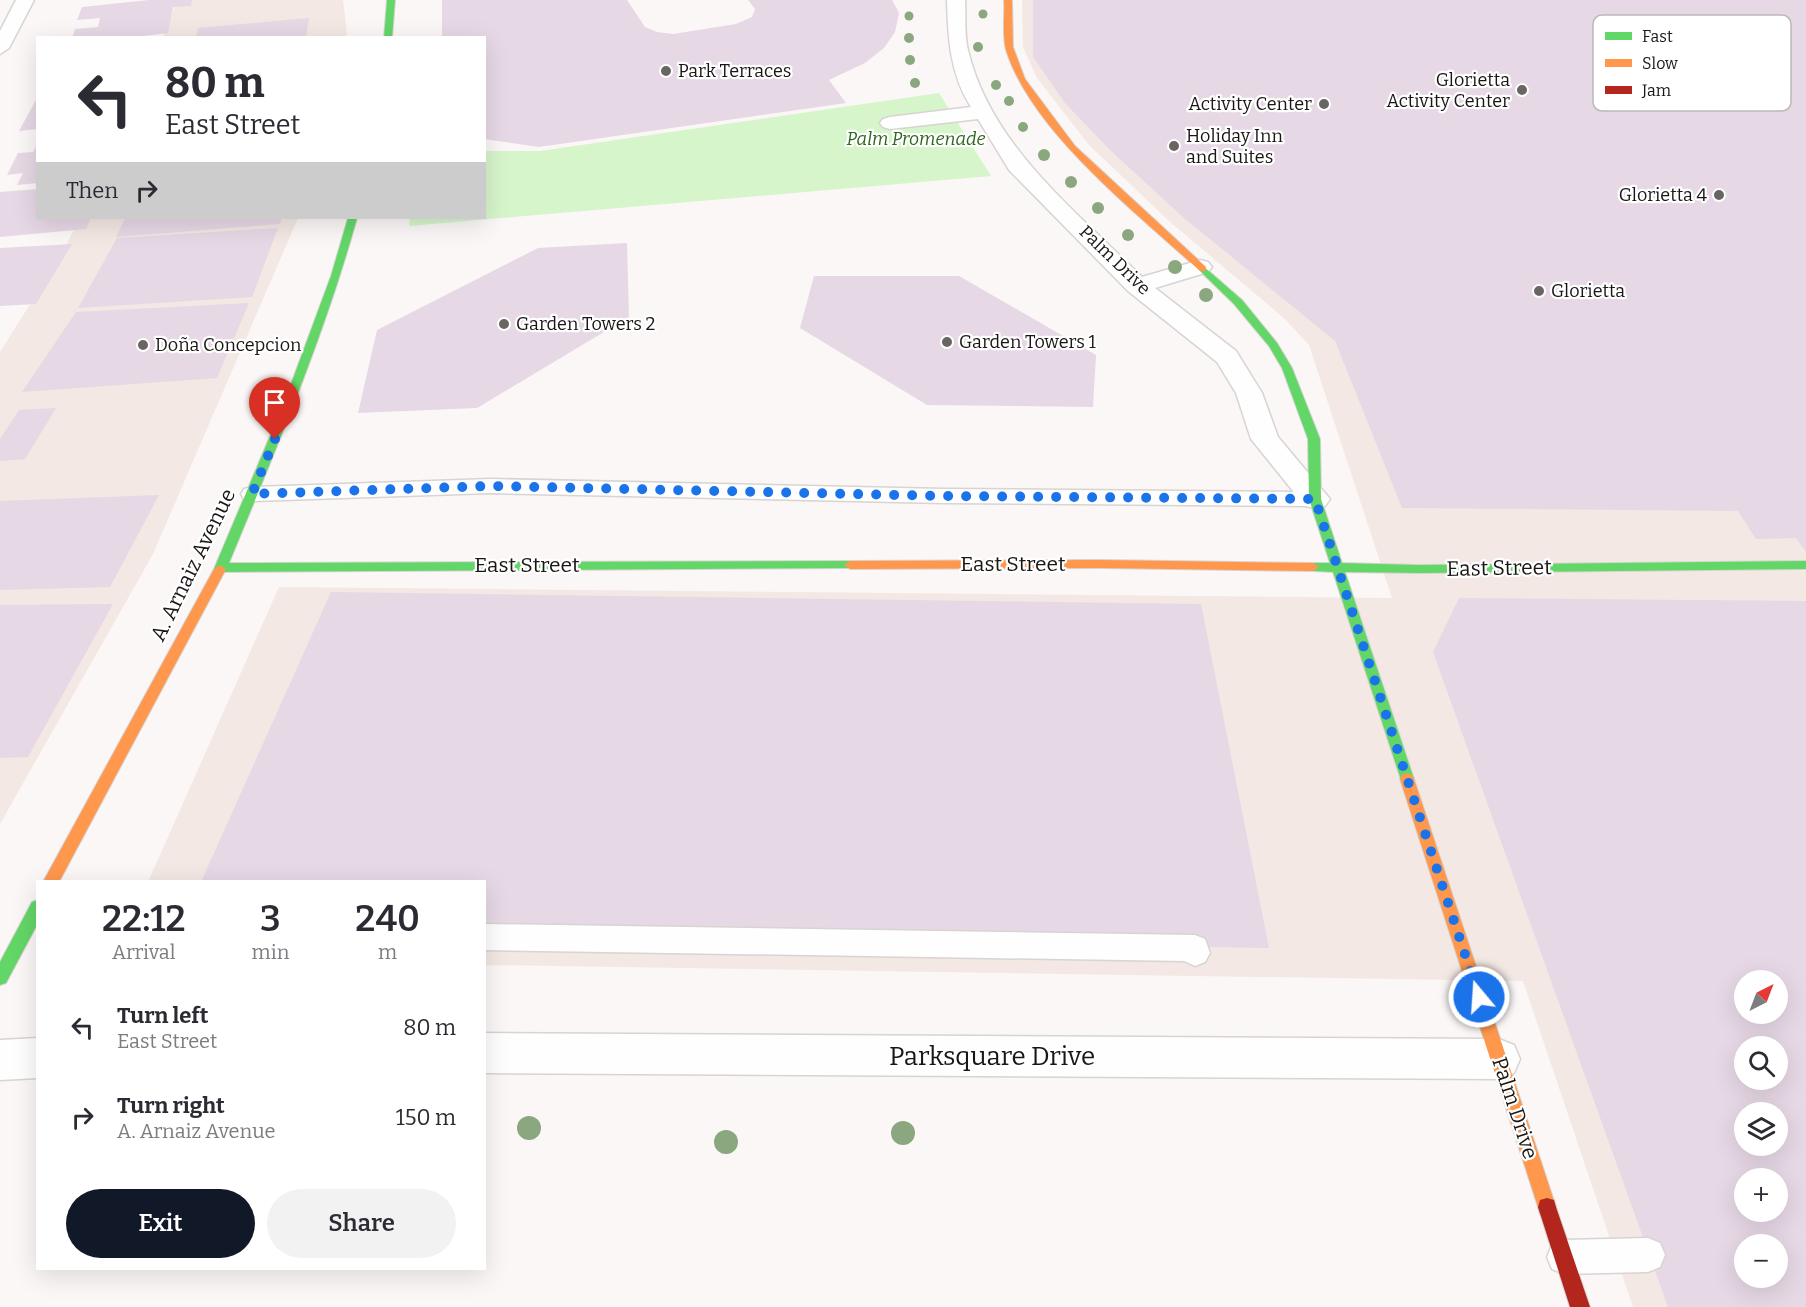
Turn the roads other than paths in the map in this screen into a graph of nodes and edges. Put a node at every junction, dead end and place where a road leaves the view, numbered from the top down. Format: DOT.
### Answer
graph roads {
  1 [pos="25,0"];
  2 [pos="391,0"];
  3 [pos="956,0"];
  4 [pos="1008,0"];
  5 [pos="388,36"];
  6 [pos="0,48"];
  7 [pos="984,112"];
  8 [pos="890,123"];
  9 [pos="352,219"];
  10 [pos="1200,267"];
  11 [pos="1137,286"];
  12 [pos="252,494"];
  13 [pos="1315,499"];
  14 [pos="1806,565"];
  15 [pos="221,567"];
  16 [pos="1338,569"];
  17 [pos="52,880"];
  18 [pos="36,911"];
  19 [pos="486,937"];
  20 [pos="1195,953"];
  21 [pos="0,978"];
  22 [pos="486,1053"];
  23 [pos="36,1058"];
  24 [pos="1499,1059"];
  25 [pos="0,1060"];
  26 [pos="1648,1254"];
  27 [pos="1564,1257"];
  28 [pos="1580,1307"];
  1 -- 6 [label="street"];
  2 -- 5 [label="street"];
  3 -- 7 [label="street, Palm Drive"];
  4 -- 10 [label="street, Palm Drive"];
  7 -- 8 [label="street"];
  7 -- 11 [label="street, Palm Drive"];
  9 -- 12 [label="street, A. Arnaiz Avenue"];
  10 -- 11 [label="street"];
  10 -- 13 [label="street, Palm Drive"];
  11 -- 13 [label="street, Palm Drive"];
  12 -- 13 [label="lane"];
  12 -- 15 [label="street, A. Arnaiz Avenue"];
  13 -- 16 [label="street, Palm Drive"];
  14 -- 16 [label="street, East Street"];
  15 -- 16 [label="street, East Street"];
  15 -- 17 [label="street, A. Arnaiz Avenue"];
  16 -- 24 [label="street, Palm Drive"];
  18 -- 21 [label="street"];
  19 -- 20 [label="lane"];
  22 -- 24 [label="street, Parksquare Drive"];
  23 -- 25 [label="street"];
  24 -- 27 [label="street, Palm Drive"];
  26 -- 27 [label="lane"];
  27 -- 28 [label="street, Palm Drive"];
}
